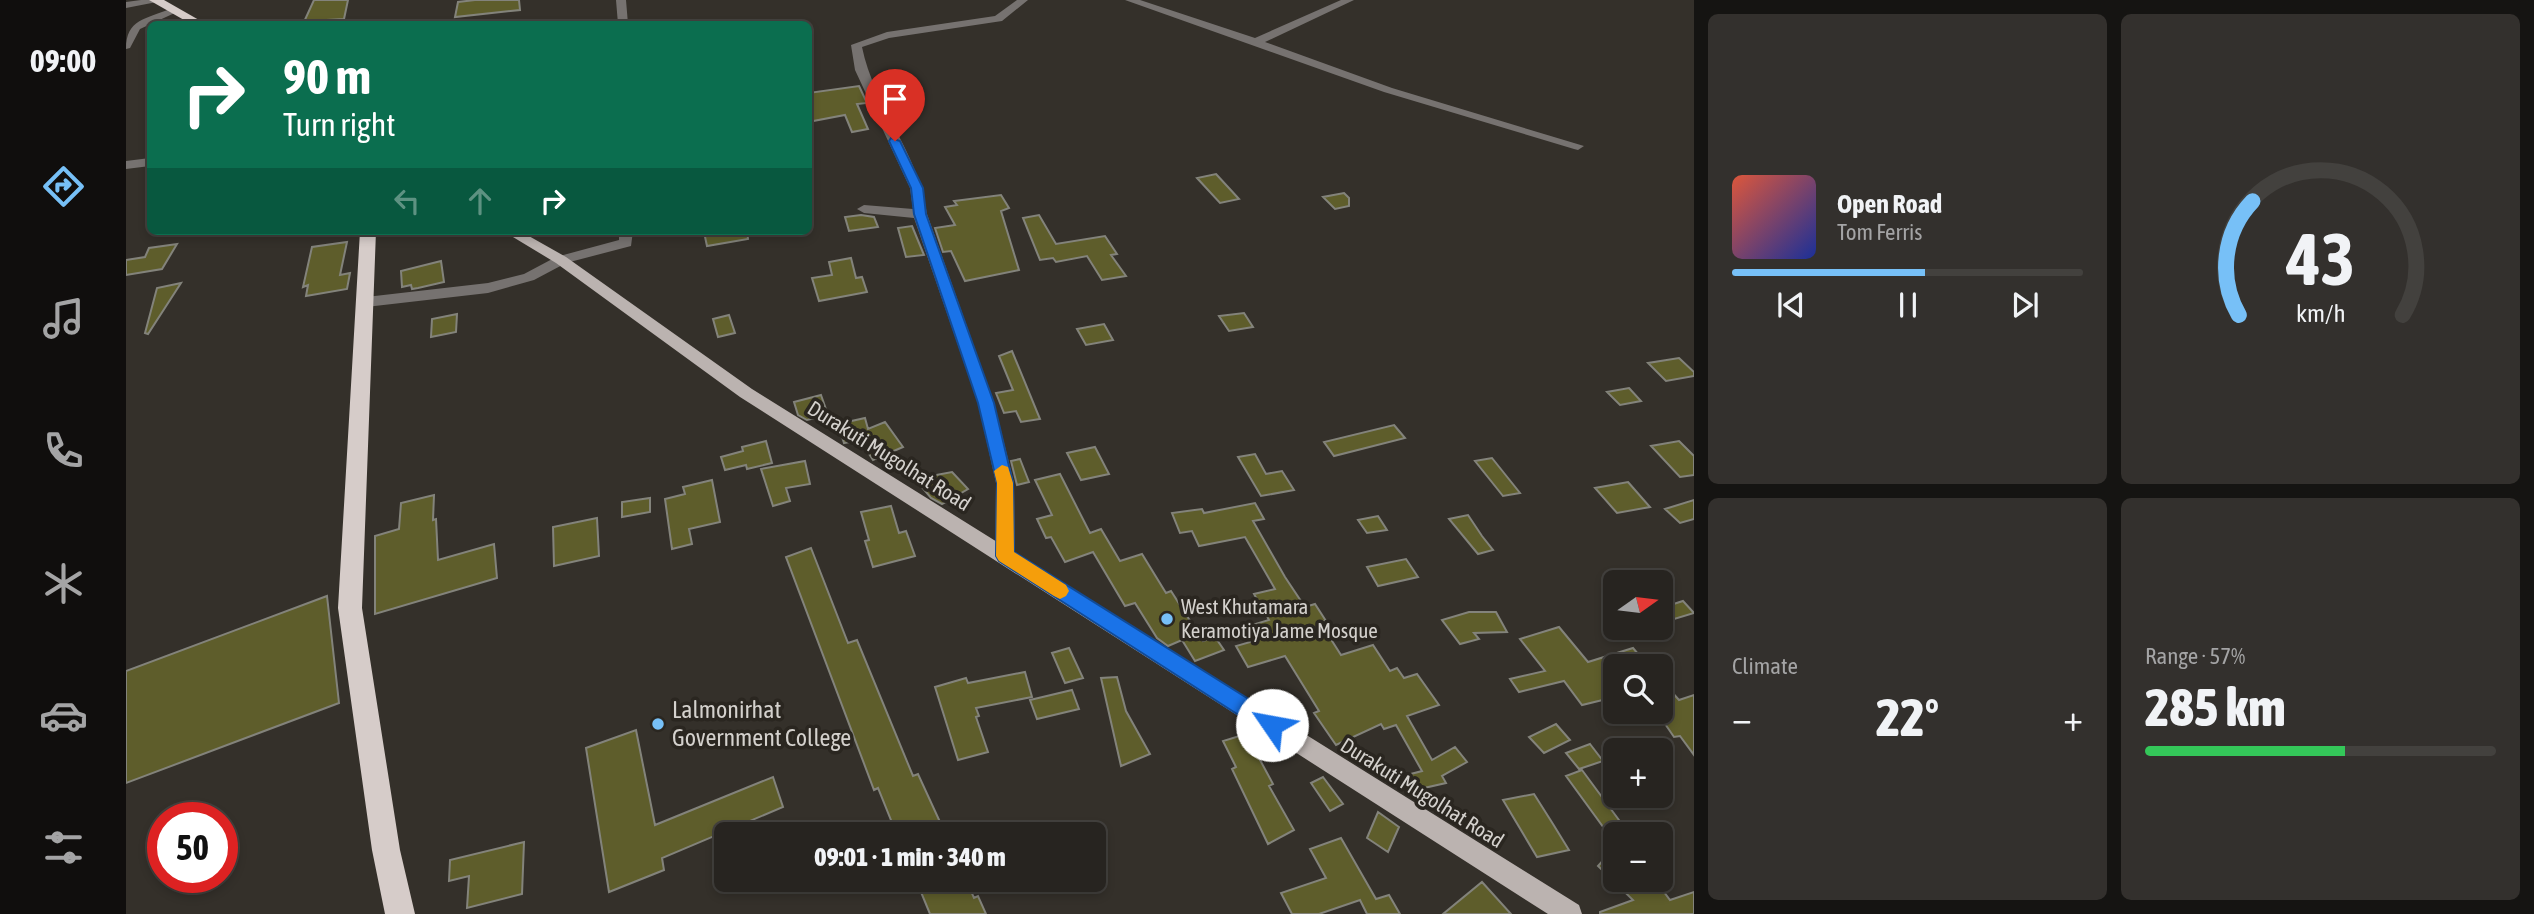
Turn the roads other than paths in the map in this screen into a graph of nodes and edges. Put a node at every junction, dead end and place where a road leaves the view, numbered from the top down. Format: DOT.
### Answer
graph roads {
  1 [pos="621,0"];
  2 [pos="1023,0"];
  3 [pos="1130,0"];
  4 [pos="1349,0"];
  5 [pos="156,1"];
  6 [pos="126,5"];
  7 [pos="174,11"];
  8 [pos="150,21"];
  9 [pos="194,21"];
  10 [pos="623,21"];
  11 [pos="147,22"];
  12 [pos="1256,42"];
  13 [pos="126,46"];
  14 [pos="1578,146"];
  15 [pos="147,162"];
  16 [pos="126,164"];
  17 [pos="864,209"];
  18 [pos="920,214"];
  19 [pos="368,235"];
  20 [pos="517,235"];
  21 [pos="626,235"];
  22 [pos="561,260"];
  23 [pos="366,302"];
  24 [pos="1005,556"];
  25 [pos="400,914"];
  26 [pos="1570,914"];
  1 -- 10 [label="street"];
  2 -- 18 [label="street"];
  3 -- 12 [label="street"];
  4 -- 12 [label="street"];
  5 -- 6 [label="street"];
  5 -- 7 [label="highway"];
  7 -- 8 [label="street"];
  7 -- 9 [label="highway"];
  11 -- 13 [label="street"];
  12 -- 14 [label="street"];
  15 -- 16 [label="street"];
  17 -- 18 [label="street"];
  18 -- 24 [label="street"];
  19 -- 23 [label="highway"];
  20 -- 22 [label="main road, Durakuti Mugolhat Road"];
  21 -- 22 [label="street"];
  22 -- 23 [label="street"];
  22 -- 24 [label="main road, Durakuti Mugolhat Road"];
  23 -- 25 [label="highway"];
  24 -- 26 [label="main road, Durakuti Mugolhat Road"];
}
